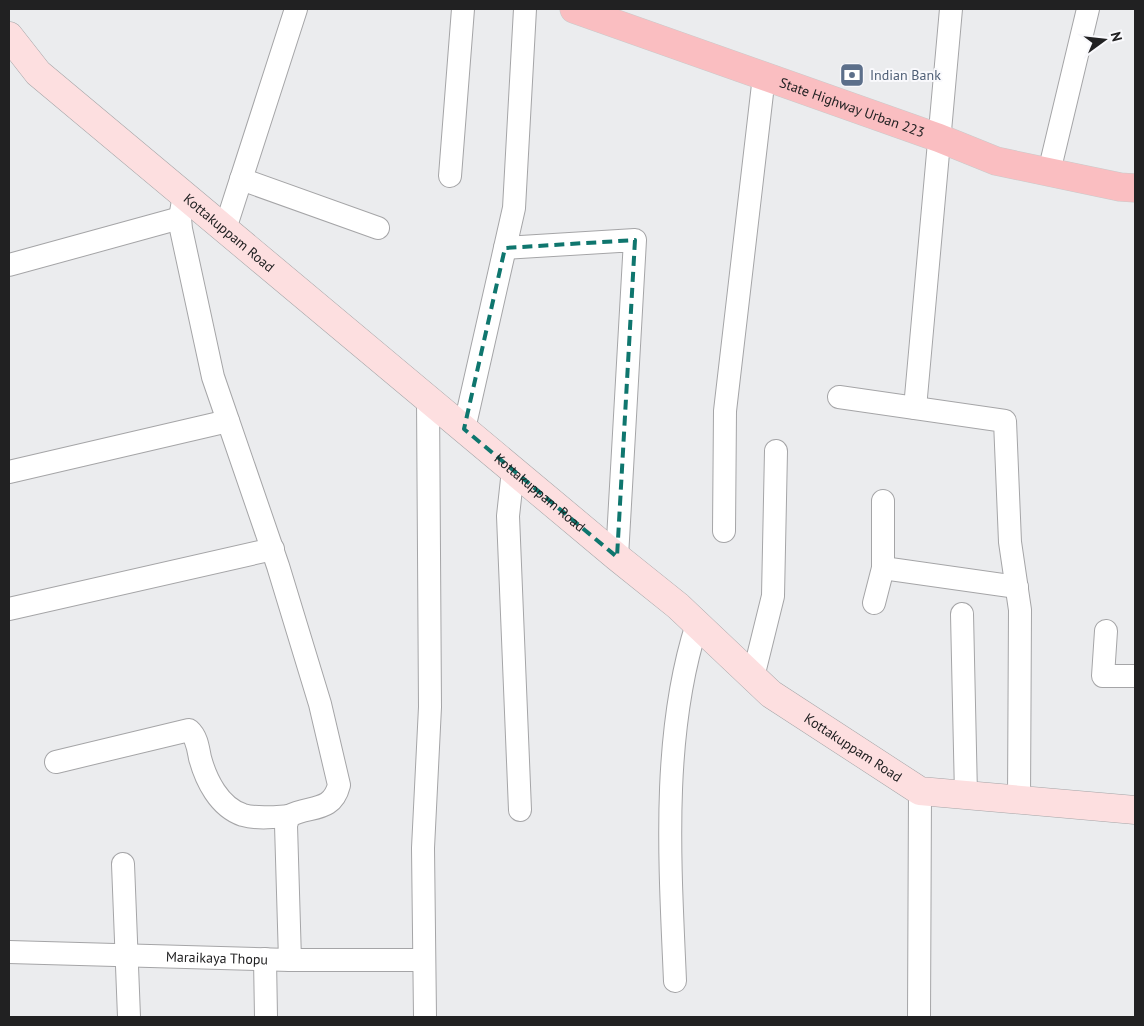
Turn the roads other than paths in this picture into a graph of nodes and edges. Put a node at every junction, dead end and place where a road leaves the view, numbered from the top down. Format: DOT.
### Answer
graph roads {
  1 [pos="296,9"];
  2 [pos="463,9"];
  3 [pos="525,9"];
  4 [pos="574,9"];
  5 [pos="950,9"];
  6 [pos="1088,9"];
  7 [pos="12,47"];
  8 [pos="764,76"];
  9 [pos="939,138"];
  10 [pos="1049,172"];
  11 [pos="450,176"];
  12 [pos="241,179"];
  13 [pos="1135,188"];
  14 [pos="182,206"];
  15 [pos="378,228"];
  16 [pos="225,229"];
  17 [pos="505,248"];
  18 [pos="9,265"];
  19 [pos="839,397"];
  20 [pos="428,399"];
  21 [pos="916,408"];
  22 [pos="228,421"];
  23 [pos="464,429"];
  24 [pos="776,451"];
  25 [pos="513,470"];
  26 [pos="9,472"];
  27 [pos="883,501"];
  28 [pos="724,531"];
  29 [pos="273,549"];
  30 [pos="617,557"];
  31 [pos="883,568"];
  32 [pos="1017,588"];
  33 [pos="874,603"];
  34 [pos="9,609"];
  35 [pos="962,614"];
  36 [pos="697,624"];
  37 [pos="1106,631"];
  38 [pos="1135,676"];
  39 [pos="752,677"];
  40 [pos="56,762"];
  41 [pos="920,791"];
  42 [pos="966,795"];
  43 [pos="1018,800"];
  44 [pos="520,810"];
  45 [pos="1135,810"];
  46 [pos="289,816"];
  47 [pos="123,864"];
  48 [pos="9,952"];
  49 [pos="128,955"];
  50 [pos="265,959"];
  51 [pos="290,960"];
  52 [pos="424,960"];
  53 [pos="675,981"];
  54 [pos="129,1017"];
  55 [pos="266,1017"];
  56 [pos="425,1017"];
  57 [pos="919,1017"];
  1 -- 12 [label="street"];
  2 -- 11 [label="street"];
  3 -- 17 [label="street"];
  4 -- 8 [label="main road, State Highway Urban 223"];
  5 -- 9 [label="street"];
  6 -- 10 [label="street"];
  7 -- 14 [label="street, Kottakuppam Road"];
  8 -- 9 [label="main road, State Highway Urban 223"];
  8 -- 28 [label="street"];
  9 -- 10 [label="main road, State Highway Urban 223"];
  9 -- 21 [label="street"];
  10 -- 13 [label="main road, State Highway Urban 223"];
  12 -- 15 [label="street"];
  12 -- 16 [label="street"];
  14 -- 16 [label="street, Kottakuppam Road"];
  14 -- 18 [label="street"];
  14 -- 22 [label="street"];
  16 -- 20 [label="street, Kottakuppam Road"];
  17 -- 23 [label="street"];
  17 -- 30 [label="street"];
  19 -- 21 [label="street"];
  20 -- 23 [label="street, Kottakuppam Road"];
  20 -- 52 [label="street"];
  21 -- 32 [label="street"];
  22 -- 26 [label="street"];
  22 -- 29 [label="street"];
  23 -- 25 [label="street, Kottakuppam Road"];
  24 -- 39 [label="street"];
  25 -- 30 [label="street, Kottakuppam Road"];
  25 -- 44 [label="street"];
  27 -- 31 [label="street"];
  29 -- 34 [label="street"];
  29 -- 46 [label="street"];
  30 -- 36 [label="street, Kottakuppam Road"];
  31 -- 32 [label="street"];
  31 -- 33 [label="street"];
  32 -- 43 [label="street"];
  35 -- 42 [label="street"];
  36 -- 39 [label="street, Kottakuppam Road"];
  36 -- 53 [label="street"];
  37 -- 38 [label="street"];
  39 -- 41 [label="street, Kottakuppam Road"];
  40 -- 46 [label="street"];
  41 -- 42 [label="street, Kottakuppam Road"];
  41 -- 57 [label="street"];
  42 -- 43 [label="street, Kottakuppam Road"];
  43 -- 45 [label="street, Kottakuppam Road"];
  46 -- 51 [label="street"];
  47 -- 49 [label="street"];
  48 -- 49 [label="street, Maraikaya Thopu"];
  49 -- 50 [label="street, Maraikaya Thopu"];
  49 -- 54 [label="street"];
  50 -- 51 [label="street, Maraikaya Thopu"];
  50 -- 55 [label="street"];
  51 -- 52 [label="street, Maraikaya Thopu"];
  52 -- 56 [label="street"];
}
